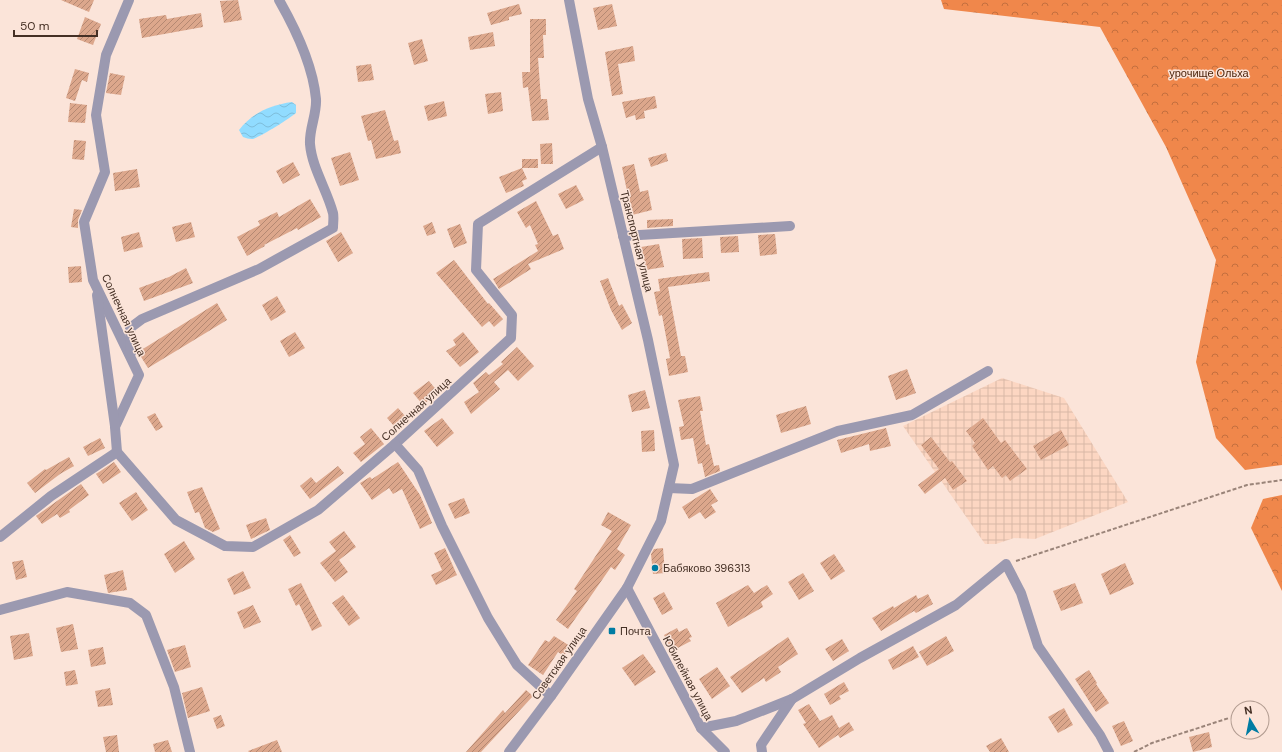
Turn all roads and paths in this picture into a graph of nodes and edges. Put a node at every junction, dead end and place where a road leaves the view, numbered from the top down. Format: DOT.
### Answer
graph roads {
  1 [pos="129,0"];
  2 [pos="279,0"];
  3 [pos="569,0"];
  4 [pos="602,147"];
  5 [pos="790,226"];
  6 [pos="623,236"];
  7 [pos="96,285"];
  8 [pos="131,359"];
  9 [pos="988,371"];
  10 [pos="115,427"];
  11 [pos="395,444"];
  12 [pos="117,452"];
  13 [pos="1282,480"];
  14 [pos="669,488"];
  15 [pos="0,537"];
  16 [pos="1006,564"];
  17 [pos="627,588"];
  18 [pos="0,610"];
  19 [pos="551,696"];
  20 [pos="792,699"];
  21 [pos="1229,718"];
  22 [pos="701,728"];
  23 [pos="190,752"];
  24 [pos="509,752"];
  25 [pos="725,752"];
  26 [pos="762,752"];
  27 [pos="1109,752"];
  28 [pos="1134,752"];
  1 -- 7 [label="street, Солнечная улица"];
  2 -- 8 [label="street"];
  3 -- 4 [label="street, Транспортная улица"];
  4 -- 6 [label="street, Транспортная улица"];
  4 -- 11 [label="street, Солнечная улица"];
  5 -- 6 [label="street"];
  6 -- 14 [label="street, Транспортная улица"];
  7 -- 8 [label="street, Солнечная улица"];
  7 -- 10 [label="street"];
  8 -- 10 [label="street, Солнечная улица"];
  9 -- 14 [label="street"];
  10 -- 12 [label="street, Солнечная улица"];
  11 -- 12 [label="street, Солнечная улица"];
  11 -- 19 [label="street"];
  12 -- 15 [label="street"];
  13 -- 16 [label="path"];
  14 -- 17 [label="street, Транспортная улица"];
  16 -- 20 [label="street"];
  16 -- 27 [label="street"];
  17 -- 19 [label="street, Советская улица"];
  17 -- 22 [label="street, Юбилейная улица"];
  18 -- 23 [label="street"];
  19 -- 24 [label="street, Советская улица"];
  20 -- 22 [label="street"];
  20 -- 26 [label="street"];
  21 -- 28 [label="path"];
  22 -- 25 [label="street, Юбилейная улица"];
}
